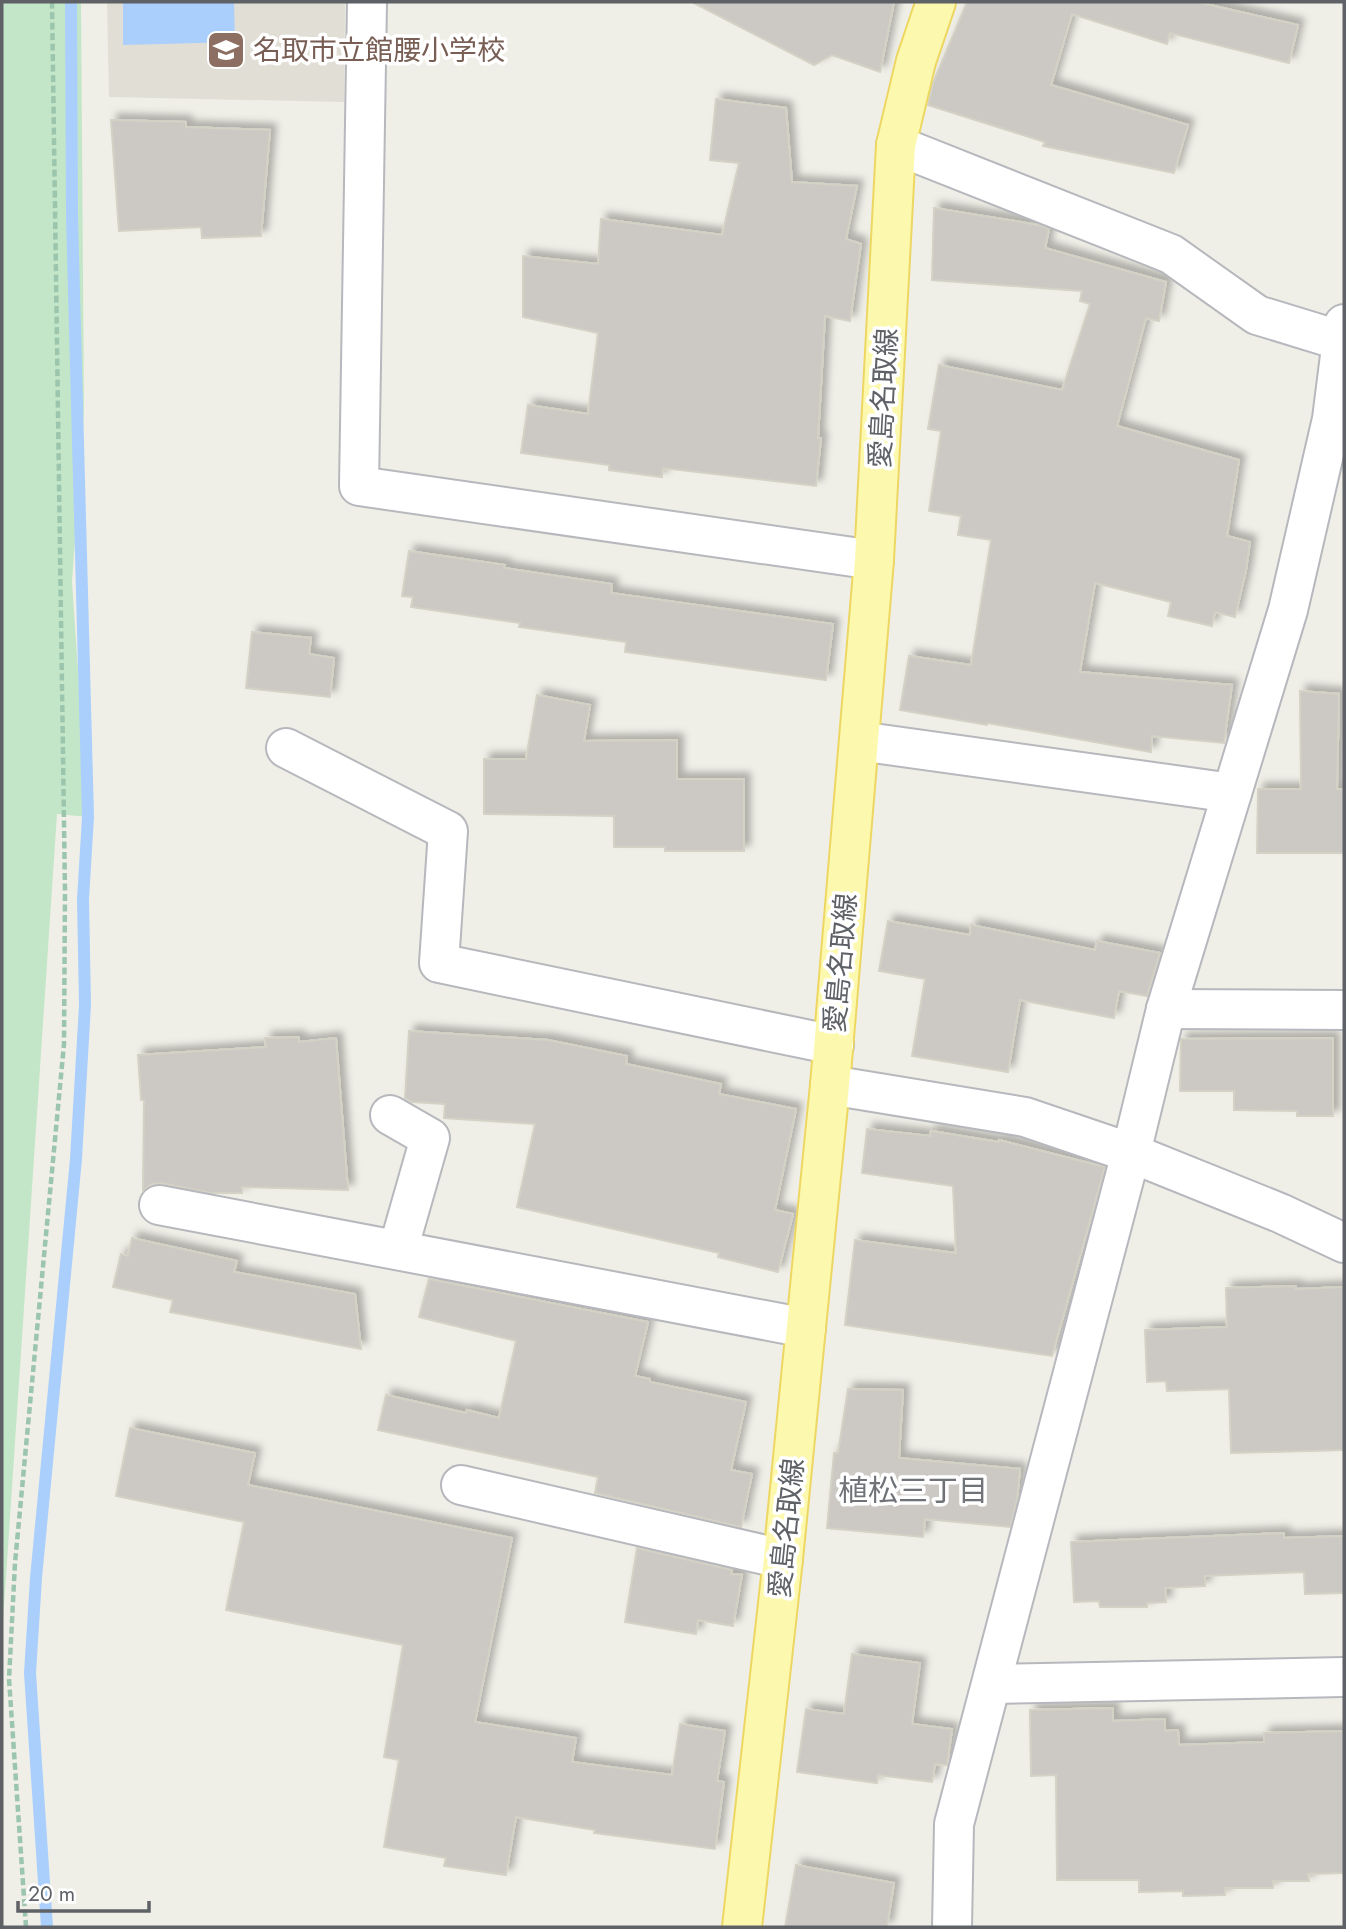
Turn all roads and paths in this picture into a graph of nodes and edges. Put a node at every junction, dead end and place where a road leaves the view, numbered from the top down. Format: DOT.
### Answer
graph roads {
  1 [pos="52,2"];
  2 [pos="367,2"];
  3 [pos="936,2"];
  4 [pos="896,145"];
  5 [pos="1343,333"];
  6 [pos="874,560"];
  7 [pos="859,741"];
  8 [pos="286,748"];
  9 [pos="1232,793"];
  10 [pos="1166,1009"];
  11 [pos="1344,1010"];
  12 [pos="834,1045"];
  13 [pos="830,1085"];
  14 [pos="390,1115"];
  15 [pos="1130,1153"];
  16 [pos="159,1205"];
  17 [pos="1344,1243"];
  18 [pos="398,1250"];
  19 [pos="806,1328"];
  20 [pos="461,1485"];
  21 [pos="783,1559"];
  22 [pos="1344,1677"];
  23 [pos="992,1684"];
  24 [pos="26,1927"];
  25 [pos="743,1927"];
  26 [pos="952,1927"];
  1 -- 24 [label="path"];
  2 -- 6 [label="street"];
  3 -- 4 [label="main road, 愛島名取線"];
  4 -- 5 [label="street"];
  4 -- 6 [label="main road, 愛島名取線"];
  5 -- 9 [label="street"];
  6 -- 7 [label="main road, 愛島名取線"];
  7 -- 9 [label="street"];
  7 -- 12 [label="main road, 愛島名取線"];
  8 -- 12 [label="street"];
  9 -- 10 [label="street"];
  10 -- 11 [label="street"];
  10 -- 15 [label="street"];
  12 -- 13 [label="main road, 愛島名取線"];
  13 -- 15 [label="street"];
  13 -- 19 [label="main road, 愛島名取線"];
  14 -- 18 [label="street"];
  15 -- 17 [label="street"];
  15 -- 23 [label="street"];
  16 -- 18 [label="street"];
  18 -- 19 [label="street"];
  19 -- 21 [label="main road, 愛島名取線"];
  20 -- 21 [label="street"];
  21 -- 25 [label="main road, 愛島名取線"];
  22 -- 23 [label="street"];
  23 -- 26 [label="street"];
}
